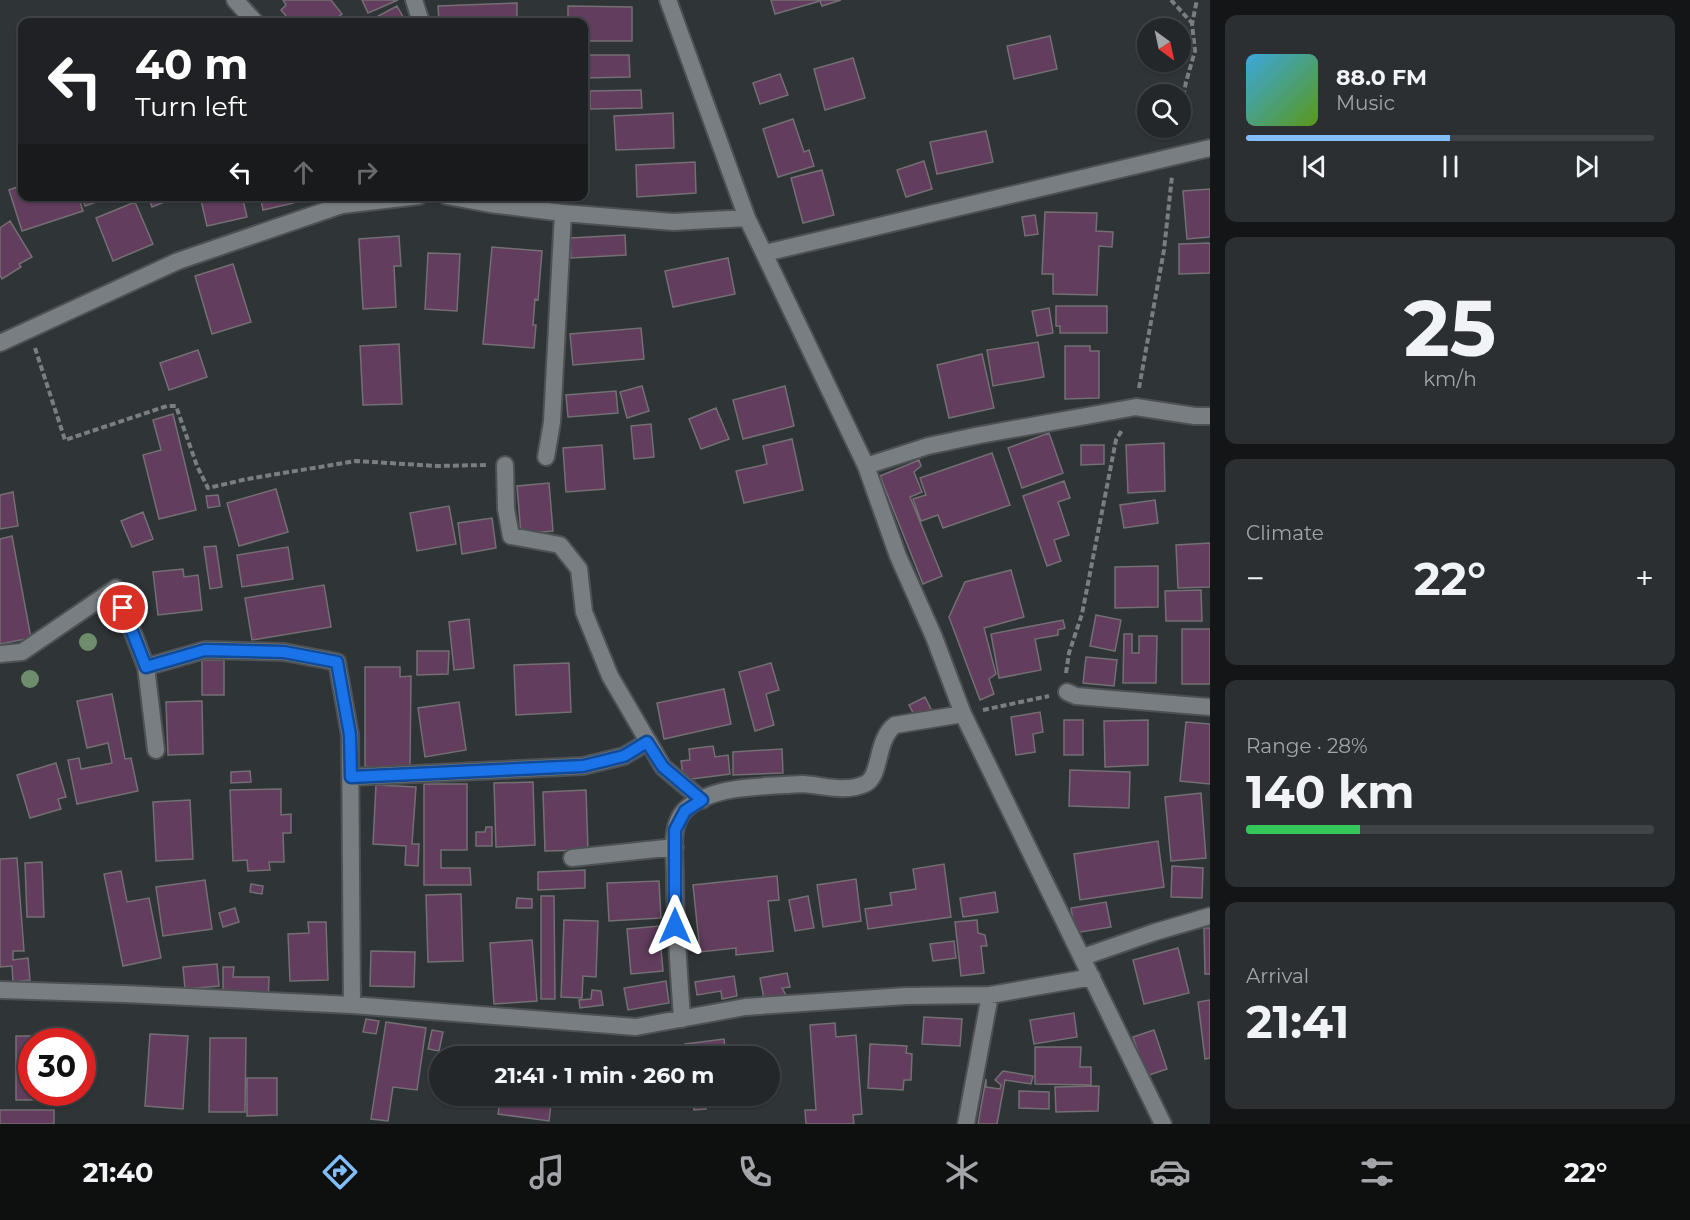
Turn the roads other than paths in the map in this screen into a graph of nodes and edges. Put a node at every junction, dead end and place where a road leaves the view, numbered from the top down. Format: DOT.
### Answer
graph roads {
  1 [pos="235,0"];
  2 [pos="414,0"];
  3 [pos="668,0"];
  4 [pos="251,18"];
  5 [pos="420,18"];
  6 [pos="1210,148"];
  7 [pos="341,201"];
  8 [pos="474,201"];
  9 [pos="563,213"];
  10 [pos="747,218"];
  11 [pos="765,252"];
  12 [pos="0,343"];
  13 [pos="1210,416"];
  14 [pos="546,456"];
  15 [pos="505,465"];
  16 [pos="866,466"];
  17 [pos="0,654"];
  18 [pos="146,667"];
  19 [pos="1067,692"];
  20 [pos="1210,706"];
  21 [pos="963,714"];
  22 [pos="647,742"];
  23 [pos="156,750"];
  24 [pos="351,777"];
  25 [pos="702,800"];
  26 [pos="675,847"];
  27 [pos="572,858"];
  28 [pos="1210,916"];
  29 [pos="1083,957"];
  30 [pos="1092,976"];
  31 [pos="0,990"];
  32 [pos="990,995"];
  33 [pos="352,1005"];
  34 [pos="682,1019"];
  35 [pos="966,1124"];
  36 [pos="1163,1124"];
  1 -- 4 [label="street"];
  2 -- 5 [label="street"];
  3 -- 10 [label="street"];
  6 -- 11 [label="street"];
  7 -- 12 [label="street"];
  8 -- 9 [label="street"];
  9 -- 10 [label="street"];
  9 -- 14 [label="street"];
  10 -- 11 [label="street"];
  11 -- 16 [label="street"];
  13 -- 16 [label="street"];
  15 -- 22 [label="street"];
  16 -- 21 [label="street"];
  17 -- 18 [label="street"];
  18 -- 23 [label="street"];
  18 -- 24 [label="street"];
  19 -- 20 [label="street"];
  21 -- 25 [label="street"];
  21 -- 29 [label="street"];
  22 -- 24 [label="street"];
  22 -- 25 [label="street"];
  24 -- 33 [label="street"];
  25 -- 26 [label="street"];
  26 -- 27 [label="street"];
  26 -- 34 [label="street"];
  28 -- 29 [label="street"];
  29 -- 30 [label="street"];
  30 -- 32 [label="street"];
  30 -- 36 [label="street"];
  31 -- 33 [label="street"];
  32 -- 34 [label="street"];
  32 -- 35 [label="street"];
  33 -- 34 [label="street"];
}
